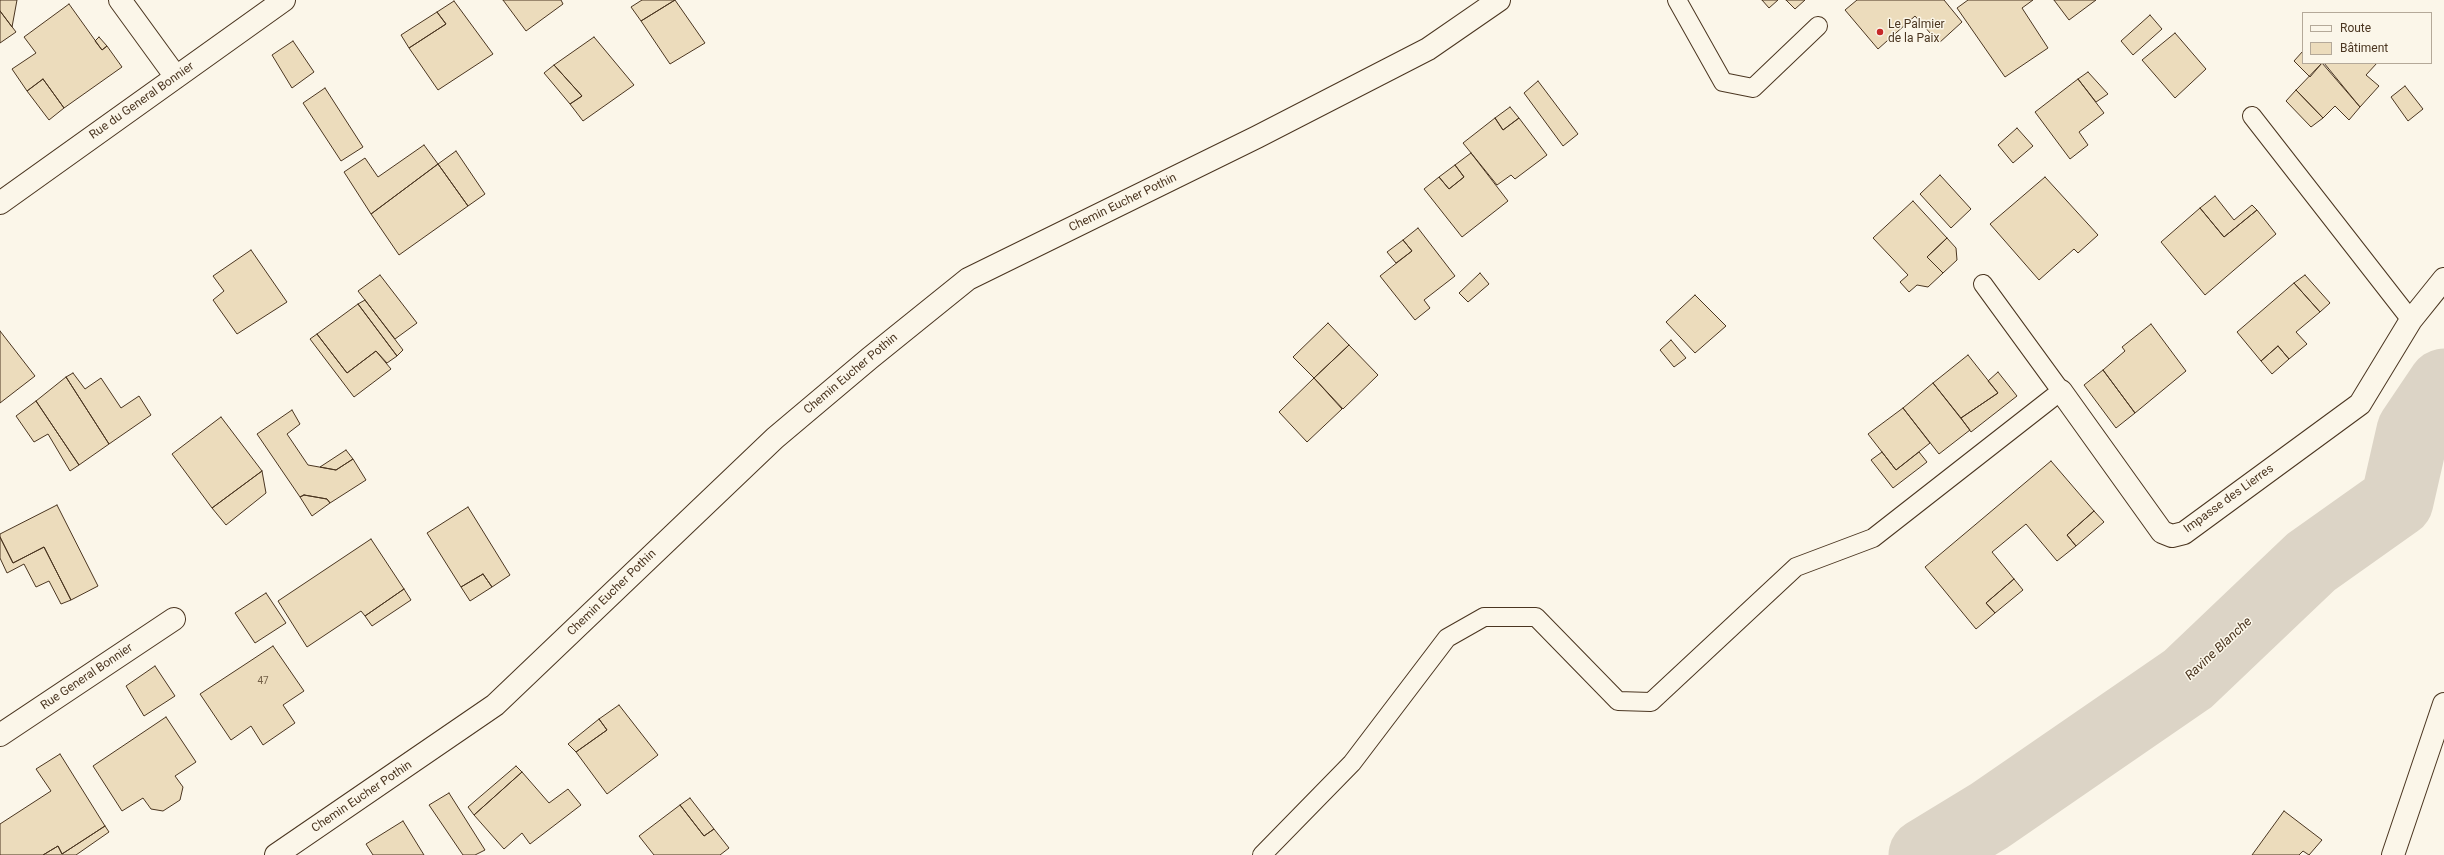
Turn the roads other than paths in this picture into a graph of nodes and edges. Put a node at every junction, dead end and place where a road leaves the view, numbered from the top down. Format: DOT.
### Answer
graph roads {
  1 [pos="120,0"];
  2 [pos="284,0"];
  3 [pos="1499,0"];
  4 [pos="1677,0"];
  5 [pos="1818,26"];
  6 [pos="176,78"];
  7 [pos="2252,116"];
  8 [pos="0,203"];
  9 [pos="2444,280"];
  10 [pos="1983,284"];
  11 [pos="2411,320"];
  12 [pos="2060,391"];
  13 [pos="174,620"];
  14 [pos="2444,704"];
  15 [pos="0,735"];
  16 [pos="276,855"];
  17 [pos="1262,855"];
  18 [pos="2393,855"];
  1 -- 6 [label="street"];
  2 -- 6 [label="street, Rue du General Bonnier"];
  3 -- 16 [label="street, Chemin Eucher Pothin"];
  4 -- 5 [label="lane"];
  6 -- 8 [label="street, Rue du General Bonnier"];
  7 -- 11 [label="lane"];
  9 -- 11 [label="street, Impasse des Lierres"];
  10 -- 12 [label="lane, Impasse des Lierres"];
  11 -- 12 [label="street, Impasse des Lierres"];
  12 -- 17 [label="lane"];
  13 -- 15 [label="street, Rue General Bonnier"];
  14 -- 18 [label="street"];
}
